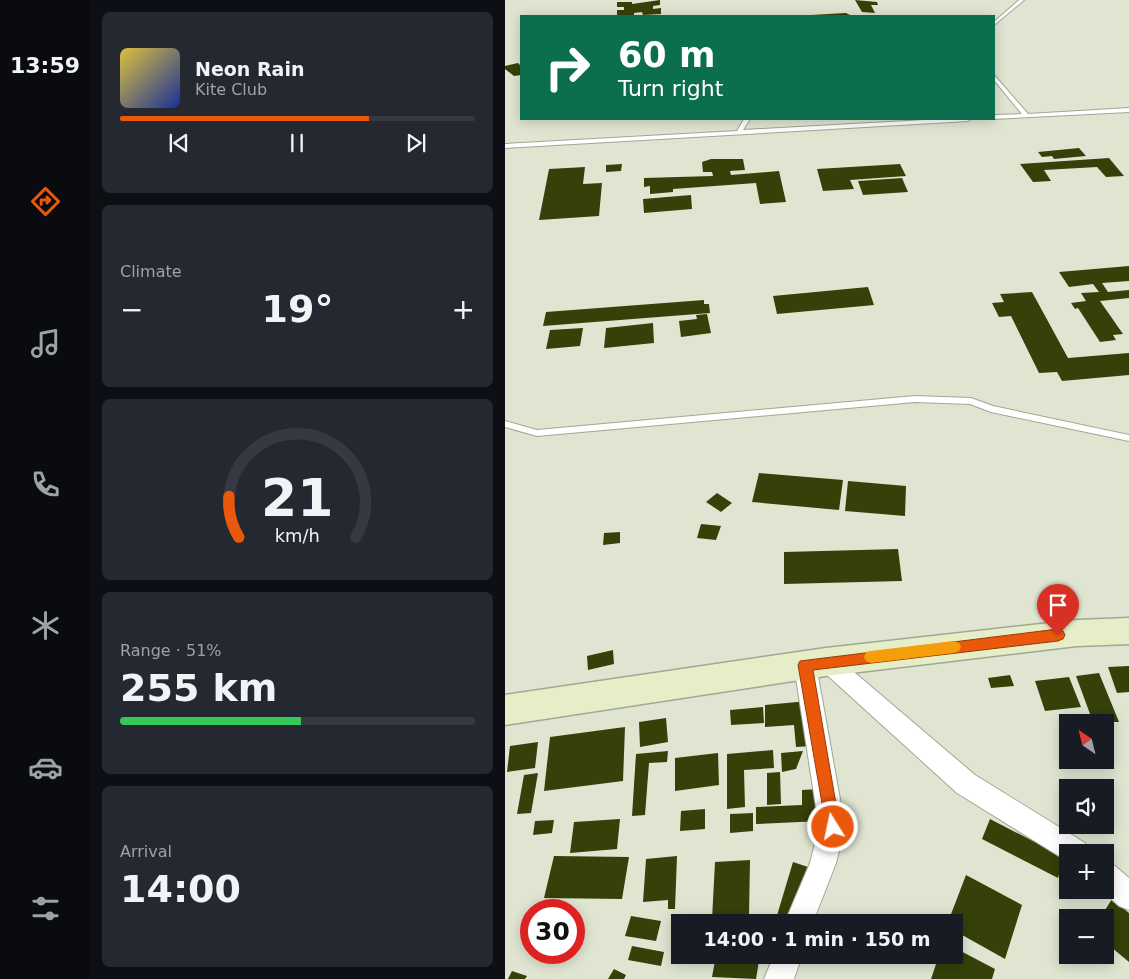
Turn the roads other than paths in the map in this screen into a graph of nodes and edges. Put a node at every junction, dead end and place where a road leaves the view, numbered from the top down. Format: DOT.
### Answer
graph roads {
  1 [pos="1023,0"];
  2 [pos="995,23"];
  3 [pos="995,78"];
  4 [pos="1129,110"];
  5 [pos="1026,116"];
  6 [pos="995,117"];
  7 [pos="746,120"];
  8 [pos="950,120"];
  9 [pos="739,132"];
  10 [pos="505,146"];
  11 [pos="505,424"];
  12 [pos="1129,438"];
  13 [pos="1129,631"];
  14 [pos="815,664"];
  15 [pos="505,710"];
  16 [pos="1062,844"];
  17 [pos="1114,884"];
  18 [pos="1129,896"];
  19 [pos="802,914"];
  20 [pos="785,964"];
  21 [pos="779,979"];
  1 -- 2 [label="lane"];
  3 -- 5 [label="lane"];
  4 -- 5 [label="lane"];
  5 -- 6 [label="lane"];
  7 -- 9 [label="lane"];
  8 -- 9 [label="lane"];
  9 -- 10 [label="lane"];
  11 -- 12 [label="lane"];
  13 -- 14 [label="main road"];
  14 -- 15 [label="main road"];
  14 -- 16 [label="street"];
  14 -- 19 [label="street"];
  17 -- 18 [label="street"];
  20 -- 21 [label="street"];
}
